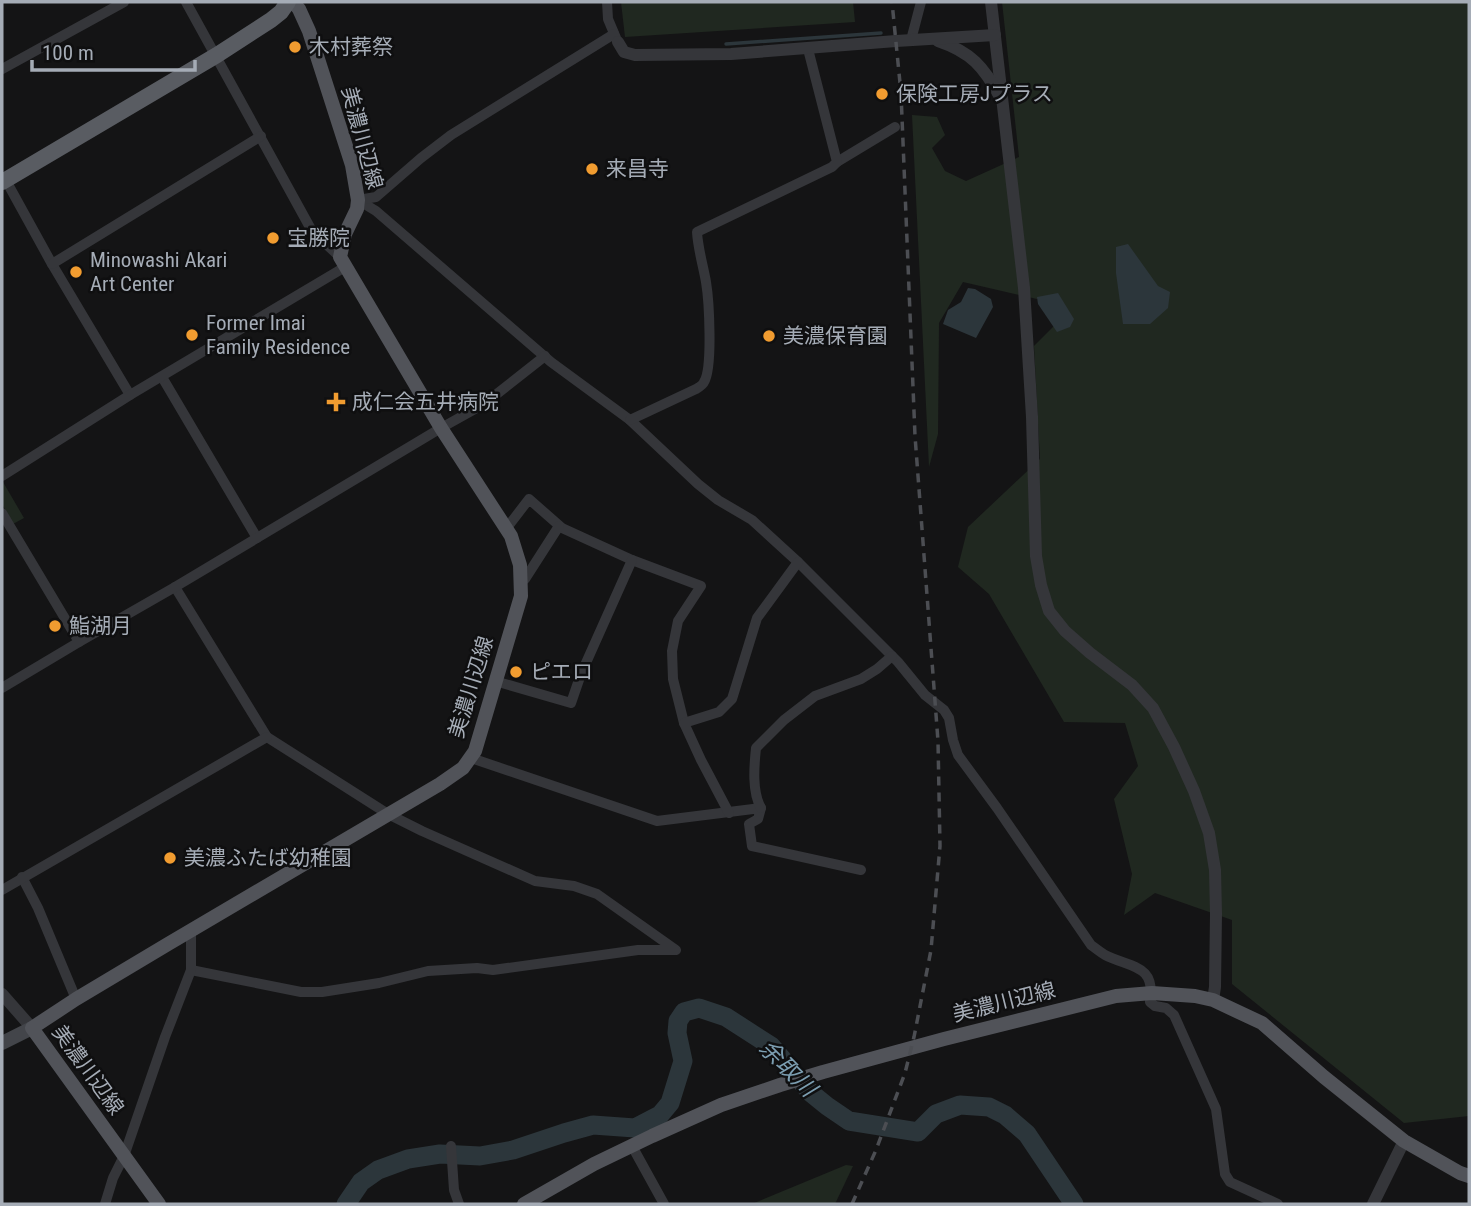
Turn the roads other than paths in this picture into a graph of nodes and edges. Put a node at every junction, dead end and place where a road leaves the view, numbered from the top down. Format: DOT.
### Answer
graph roads {
  1 [pos="124,2"];
  2 [pos="186,2"];
  3 [pos="290,2"];
  4 [pos="607,2"];
  5 [pos="921,2"];
  6 [pos="991,2"];
  7 [pos="995,35"];
  8 [pos="616,38"];
  9 [pos="931,39"];
  10 [pos="911,40"];
  11 [pos="808,49"];
  12 [pos="217,55"];
  13 [pos="2,69"];
  14 [pos="1003,104"];
  15 [pos="895,127"];
  16 [pos="261,136"];
  17 [pos="836,162"];
  18 [pos="3,179"];
  19 [pos="358,200"];
  20 [pos="343,262"];
  21 [pos="52,264"];
  22 [pos="545,356"];
  23 [pos="162,377"];
  24 [pos="130,395"];
  25 [pos="630,420"];
  26 [pos="441,428"];
  27 [pos="2,476"];
  28 [pos="2,513"];
  29 [pos="559,526"];
  30 [pos="506,529"];
  31 [pos="257,538"];
  32 [pos="632,560"];
  33 [pos="798,562"];
  34 [pos="520,580"];
  35 [pos="176,587"];
  36 [pos="79,642"];
  37 [pos="892,656"];
  38 [pos="495,681"];
  39 [pos="2,688"];
  40 [pos="684,723"];
  41 [pos="267,737"];
  42 [pos="471,758"];
  43 [pos="761,808"];
  44 [pos="729,813"];
  45 [pos="388,814"];
  46 [pos="861,870"];
  47 [pos="22,877"];
  48 [pos="2,890"];
  49 [pos="191,931"];
  50 [pos="191,970"];
  51 [pos="1152,993"];
  52 [pos="2,995"];
  53 [pos="76,999"];
  54 [pos="1213,1000"];
  55 [pos="32,1028"];
  56 [pos="2,1043"];
  57 [pos="1404,1141"];
  58 [pos="451,1146"];
  59 [pos="632,1146"];
  60 [pos="124,1156"];
  61 [pos="1469,1176"];
  62 [pos="105,1204"];
  63 [pos="159,1204"];
  64 [pos="459,1204"];
  65 [pos="524,1204"];
  66 [pos="664,1204"];
  67 [pos="1278,1204"];
  68 [pos="1373,1204"];
  1 -- 13 [label="street"];
  2 -- 12 [label="street"];
  3 -- 12 [label="highway"];
  3 -- 19 [label="main road, 美濃川辺線"];
  4 -- 8 [label="street"];
  5 -- 10 [label="street"];
  6 -- 7 [label="street"];
  7 -- 9 [label="street"];
  7 -- 14 [label="street"];
  8 -- 11 [label="street"];
  8 -- 19 [label="street"];
  9 -- 10 [label="street"];
  9 -- 14 [label="street"];
  10 -- 11 [label="street"];
  11 -- 17 [label="street"];
  12 -- 16 [label="street"];
  12 -- 18 [label="highway"];
  14 -- 54 [label="street"];
  15 -- 17 [label="street"];
  16 -- 20 [label="street"];
  16 -- 21 [label="street"];
  17 -- 25 [label="street"];
  18 -- 21 [label="street"];
  19 -- 20 [label="main road, 美濃川辺線"];
  19 -- 22 [label="street"];
  20 -- 23 [label="street"];
  20 -- 26 [label="main road, 美濃川辺線"];
  21 -- 24 [label="street"];
  22 -- 25 [label="street"];
  22 -- 26 [label="street"];
  23 -- 24 [label="street"];
  23 -- 31 [label="street"];
  24 -- 27 [label="street"];
  25 -- 33 [label="street"];
  26 -- 30 [label="main road, 美濃川辺線"];
  26 -- 31 [label="street"];
  28 -- 36 [label="street"];
  29 -- 30 [label="street"];
  29 -- 32 [label="street"];
  29 -- 34 [label="street"];
  30 -- 34 [label="main road, 美濃川辺線"];
  31 -- 35 [label="street"];
  32 -- 38 [label="street"];
  32 -- 40 [label="street"];
  33 -- 37 [label="street"];
  33 -- 40 [label="street"];
  34 -- 38 [label="main road, 美濃川辺線"];
  35 -- 36 [label="street"];
  35 -- 41 [label="street"];
  36 -- 39 [label="street"];
  37 -- 43 [label="street"];
  37 -- 51 [label="street"];
  38 -- 42 [label="main road, 美濃川辺線"];
  40 -- 44 [label="street"];
  41 -- 45 [label="street"];
  41 -- 47 [label="street"];
  42 -- 44 [label="street"];
  42 -- 45 [label="main road, 美濃川辺線"];
  43 -- 44 [label="street"];
  43 -- 46 [label="street"];
  45 -- 49 [label="main road, 美濃川辺線"];
  45 -- 50 [label="street"];
  47 -- 48 [label="street"];
  47 -- 53 [label="street"];
  49 -- 50 [label="street"];
  49 -- 53 [label="main road, 美濃川辺線"];
  50 -- 60 [label="street"];
  51 -- 54 [label="main road, 美濃川辺線"];
  51 -- 59 [label="main road, 美濃川辺線"];
  51 -- 67 [label="street"];
  52 -- 55 [label="street"];
  53 -- 55 [label="main road, 美濃川辺線"];
  54 -- 57 [label="main road, 美濃川辺線"];
  55 -- 56 [label="main road"];
  55 -- 60 [label="main road, 美濃川辺線"];
  57 -- 61 [label="main road, 美濃川辺線"];
  57 -- 68 [label="street"];
  58 -- 64 [label="street"];
  59 -- 65 [label="main road, 美濃川辺線"];
  59 -- 66 [label="street"];
  60 -- 62 [label="street"];
  60 -- 63 [label="main road, 美濃川辺線"];
}
